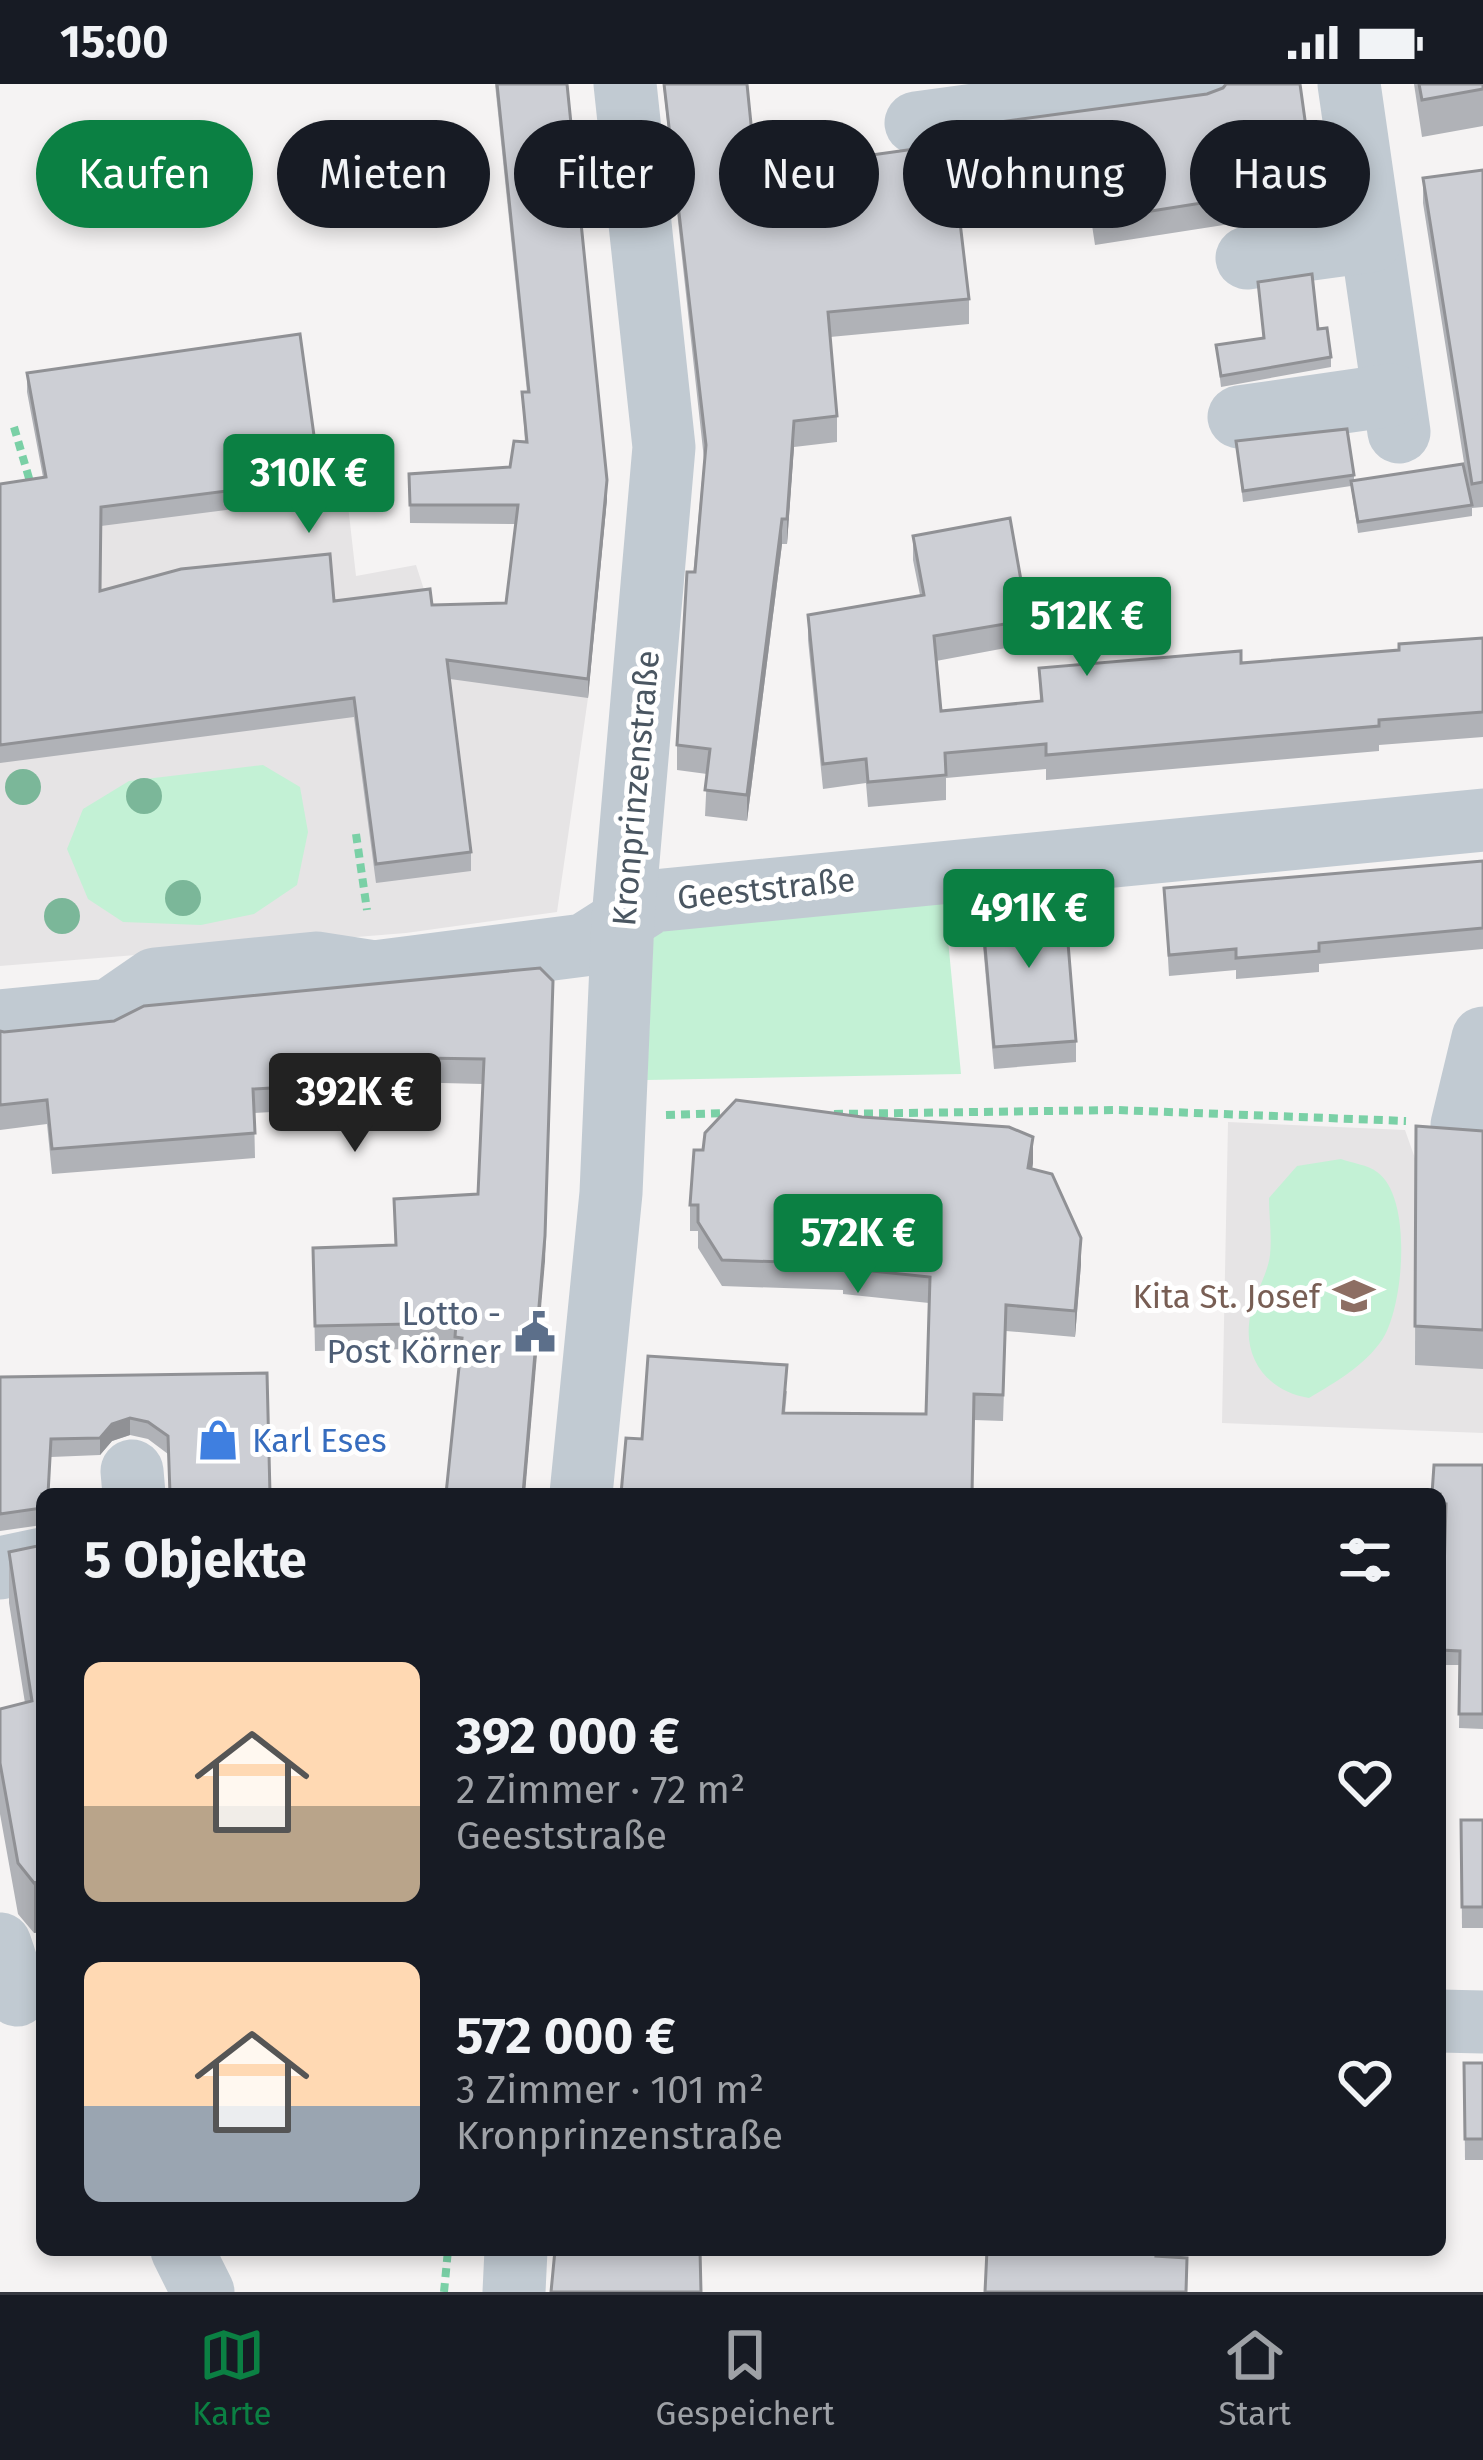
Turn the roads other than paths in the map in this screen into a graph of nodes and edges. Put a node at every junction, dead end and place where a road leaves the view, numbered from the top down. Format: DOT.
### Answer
graph roads {
  1 [pos="625,84"];
  2 [pos="1202,84"];
  3 [pos="1349,84"];
  4 [pos="931,120"];
  5 [pos="1370,241"];
  6 [pos="1247,258"];
  7 [pos="1238,417"];
  8 [pos="1483,820"];
  9 [pos="623,919"];
  10 [pos="0,1021"];
  11 [pos="1483,1037"];
  12 [pos="1462,1125"];
  13 [pos="582,1488"];
  14 [pos="36,1560"];
  15 [pos="0,1568"];
  16 [pos="1446,2021"];
  17 [pos="1483,2022"];
  18 [pos="185,2256"];
  19 [pos="516,2256"];
  20 [pos="203,2292"];
  21 [pos="514,2292"];
  1 -- 9 [label="street, Kronprinzenstraße"];
  2 -- 4 [label="street"];
  3 -- 5 [label="street"];
  5 -- 6 [label="street"];
  5 -- 7 [label="street"];
  8 -- 9 [label="street, Geeststraße"];
  9 -- 10 [label="street, Geeststraße"];
  9 -- 13 [label="street, Kronprinzenstraße"];
  11 -- 12 [label="street"];
  14 -- 15 [label="street"];
  16 -- 17 [label="street"];
  18 -- 20 [label="street"];
  19 -- 21 [label="street"];
}
